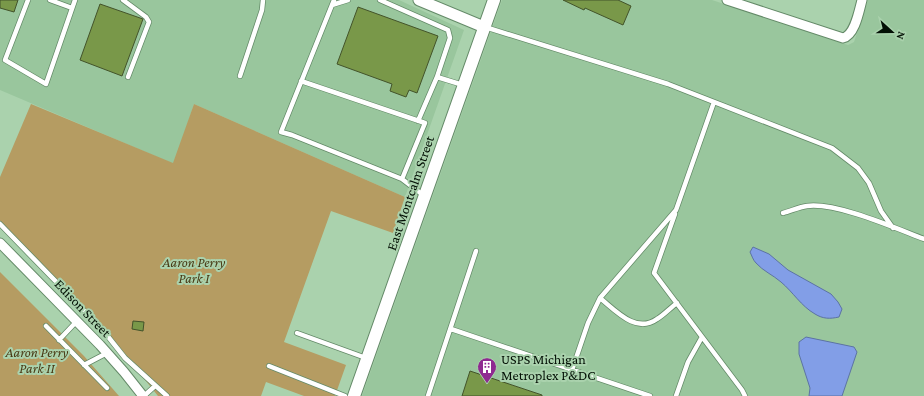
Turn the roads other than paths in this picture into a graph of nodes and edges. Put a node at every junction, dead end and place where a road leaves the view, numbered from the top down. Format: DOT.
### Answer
graph roads {
  1 [pos="28,0"];
  2 [pos="50,0"];
  3 [pos="75,0"];
  4 [pos="124,0"];
  5 [pos="262,0"];
  6 [pos="348,0"];
  7 [pos="380,0"];
  8 [pos="419,0"];
  9 [pos="494,0"];
  10 [pos="727,0"];
  11 [pos="862,0"];
  12 [pos="333,2"];
  13 [pos="72,8"];
  14 [pos="484,27"];
  15 [pos="240,76"];
  16 [pos="128,77"];
  17 [pos="437,77"];
  18 [pos="301,81"];
  19 [pos="464,85"];
  20 [pos="714,102"];
  21 [pos="418,121"];
  22 [pos="402,179"];
  23 [pos="425,196"];
  24 [pos="676,210"];
  25 [pos="783,213"];
  26 [pos="0,224"];
  27 [pos="893,228"];
  28 [pos="924,239"];
  29 [pos="0,243"];
  30 [pos="476,251"];
  31 [pos="600,298"];
  32 [pos="677,303"];
  33 [pos="77,321"];
  34 [pos="46,326"];
  35 [pos="451,329"];
  36 [pos="297,333"];
  37 [pos="702,337"];
  38 [pos="59,340"];
  39 [pos="107,352"];
  40 [pos="367,359"];
  41 [pos="84,365"];
  42 [pos="269,366"];
  43 [pos="572,370"];
  44 [pos="155,386"];
  45 [pos="107,388"];
  46 [pos="143,396"];
  47 [pos="167,396"];
  48 [pos="345,396"];
  49 [pos="354,396"];
  50 [pos="428,396"];
  51 [pos="650,396"];
  52 [pos="676,396"];
  53 [pos="745,396"];
  1 -- 13 [label="lane"];
  2 -- 13 [label="lane"];
  3 -- 13 [label="lane"];
  4 -- 16 [label="lane"];
  5 -- 15 [label="lane"];
  6 -- 12 [label="lane"];
  7 -- 17 [label="lane"];
  8 -- 14 [label="street"];
  9 -- 14 [label="main road, East Montcalm Street"];
  10 -- 11 [label="street"];
  12 -- 18 [label="lane"];
  14 -- 19 [label="main road, East Montcalm Street"];
  14 -- 20 [label="lane"];
  17 -- 19 [label="lane"];
  17 -- 21 [label="lane"];
  18 -- 21 [label="lane"];
  18 -- 22 [label="lane"];
  19 -- 23 [label="main road, East Montcalm Street"];
  20 -- 24 [label="lane"];
  20 -- 27 [label="lane"];
  21 -- 22 [label="lane"];
  22 -- 23 [label="lane"];
  23 -- 40 [label="main road, East Montcalm Street"];
  24 -- 31 [label="lane"];
  24 -- 32 [label="lane"];
  25 -- 27 [label="lane"];
  26 -- 44 [label="lane"];
  27 -- 28 [label="lane"];
  29 -- 33 [label="street, Edison Street"];
  30 -- 35 [label="lane"];
  31 -- 32 [label="lane"];
  31 -- 43 [label="lane"];
  32 -- 37 [label="lane"];
  33 -- 38 [label="lane"];
  33 -- 39 [label="street, Edison Street"];
  34 -- 38 [label="lane"];
  35 -- 43 [label="lane"];
  35 -- 50 [label="lane"];
  36 -- 40 [label="lane"];
  37 -- 52 [label="lane"];
  37 -- 53 [label="lane"];
  38 -- 41 [label="lane"];
  39 -- 41 [label="lane"];
  39 -- 46 [label="street, Edison Street"];
  40 -- 49 [label="main road, East Montcalm Street"];
  41 -- 45 [label="lane"];
  42 -- 48 [label="lane"];
  43 -- 51 [label="lane"];
  44 -- 46 [label="lane"];
  44 -- 47 [label="lane"];
}
